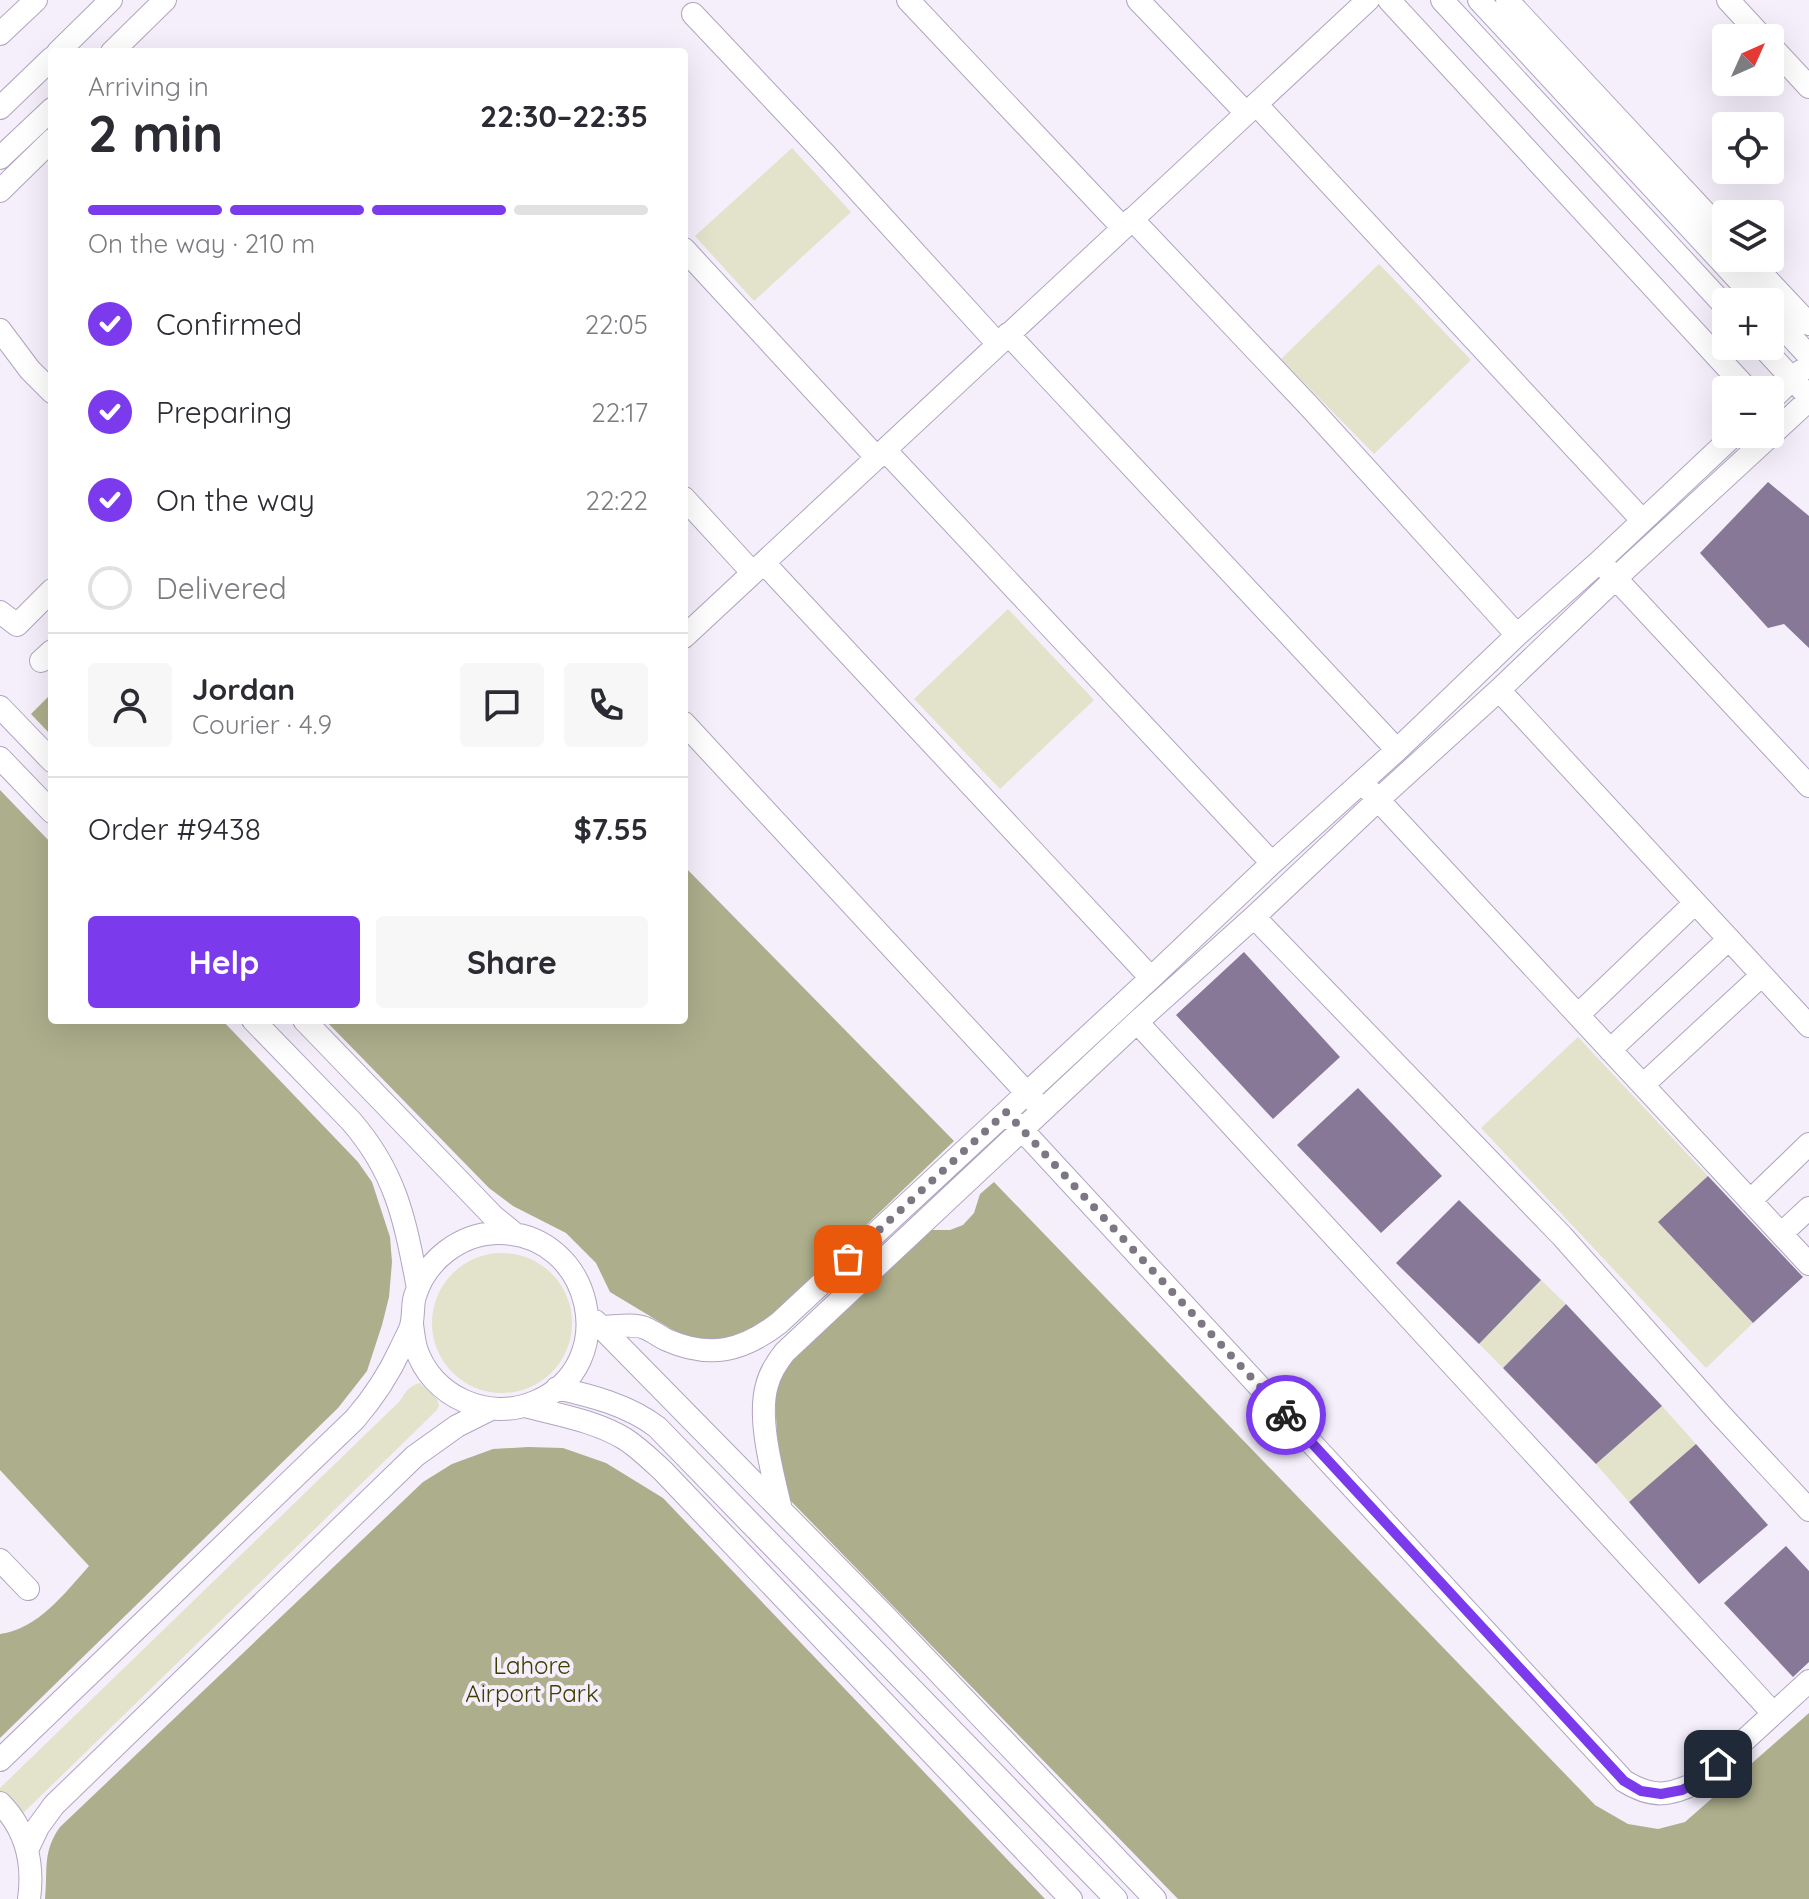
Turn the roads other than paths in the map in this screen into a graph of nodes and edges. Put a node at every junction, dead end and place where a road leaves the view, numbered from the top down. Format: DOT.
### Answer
graph roads {
  1 [pos="111,0"];
  2 [pos="165,0"];
  3 [pos="908,0"];
  4 [pos="1138,0"];
  5 [pos="1368,0"];
  6 [pos="1389,0"];
  7 [pos="1442,0"];
  8 [pos="1479,0"];
  9 [pos="1507,0"];
  10 [pos="1728,0"];
  11 [pos="27,3"];
  12 [pos="693,14"];
  13 [pos="1750,24"];
  14 [pos="0,34"];
  15 [pos="66,48"];
  16 [pos="116,48"];
  17 [pos="1784,60"];
  18 [pos="48,65"];
  19 [pos="1809,87"];
  20 [pos="0,108"];
  21 [pos="1251,109"];
  22 [pos="48,113"];
  23 [pos="48,144"];
  24 [pos="0,158"];
  25 [pos="0,191"];
  26 [pos="1712,220"];
  27 [pos="1128,224"];
  28 [pos="688,253"];
  29 [pos="1760,272"];
  30 [pos="1746,288"];
  31 [pos="1712,292"];
  32 [pos="1809,324"];
  33 [pos="1784,329"];
  34 [pos="0,330"];
  35 [pos="1003,339"];
  36 [pos="1809,356"];
  37 [pos="1783,360"];
  38 [pos="1801,372"];
  39 [pos="1735,376"];
  40 [pos="48,388"];
  41 [pos="1784,388"];
  42 [pos="1809,398"];
  43 [pos="1784,415"];
  44 [pos="1720,448"];
  45 [pos="1748,448"];
  46 [pos="881,454"];
  47 [pos="688,502"];
  48 [pos="1642,520"];
  49 [pos="1600,561"];
  50 [pos="758,567"];
  51 [pos="1616,578"];
  52 [pos="48,594"];
  53 [pos="0,612"];
  54 [pos="688,633"];
  55 [pos="1517,635"];
  56 [pos="1499,690"];
  57 [pos="0,707"];
  58 [pos="688,727"];
  59 [pos="1397,750"];
  60 [pos="48,757"];
  61 [pos="0,758"];
  62 [pos="1805,773"];
  63 [pos="1362,783"];
  64 [pos="1378,800"];
  65 [pos="48,808"];
  66 [pos="1272,863"];
  67 [pos="1695,903"];
  68 [pos="1254,917"];
  69 [pos="1729,939"];
  70 [pos="1762,975"];
  71 [pos="1151,978"];
  72 [pos="1578,1015"];
  73 [pos="1137,1022"];
  74 [pos="257,1024"];
  75 [pos="308,1024"];
  76 [pos="1809,1026"];
  77 [pos="1610,1050"];
  78 [pos="1643,1085"];
  79 [pos="1026,1094"];
  80 [pos="1044,1110"];
  81 [pos="1006,1112"];
  82 [pos="1023,1130"];
  83 [pos="1809,1144"];
  84 [pos="1750,1201"];
  85 [pos="1809,1208"];
  86 [pos="515,1234"];
  87 [pos="1781,1234"];
  88 [pos="1809,1264"];
  89 [pos="418,1288"];
  90 [pos="594,1321"];
  91 [pos="412,1324"];
  92 [pos="557,1388"];
  93 [pos="525,1406"];
  94 [pos="491,1409"];
  95 [pos="781,1510"];
  96 [pos="1809,1510"];
  97 [pos="0,1560"];
  98 [pos="28,1589"];
  99 [pos="1809,1681"];
  100 [pos="1773,1713"];
  101 [pos="0,1760"];
  102 [pos="0,1803"];
  103 [pos="27,1850"];
  104 [pos="29,1899"];
  105 [pos="1071,1899"];
  106 [pos="1116,1899"];
  107 [pos="1155,1899"];
  1 -- 15 [label="street"];
  2 -- 16 [label="street"];
  3 -- 27 [label="street"];
  4 -- 21 [label="street"];
  5 -- 21 [label="street"];
  6 -- 39 [label="street"];
  7 -- 31 [label="street"];
  8 -- 30 [label="street"];
  9 -- 26 [label="street"];
  10 -- 13 [label="street"];
  11 -- 14 [label="street"];
  12 -- 35 [label="street"];
  17 -- 19 [label="street"];
  18 -- 20 [label="street"];
  21 -- 27 [label="street"];
  21 -- 48 [label="street"];
  22 -- 24 [label="street"];
  23 -- 25 [label="street"];
  27 -- 35 [label="street"];
  27 -- 55 [label="street"];
  28 -- 46 [label="street"];
  29 -- 32 [label="street"];
  33 -- 36 [label="street"];
  34 -- 40 [label="street"];
  35 -- 46 [label="street"];
  35 -- 59 [label="street"];
  37 -- 38 [label="street"];
  38 -- 41 [label="street"];
  38 -- 42 [label="street"];
  42 -- 43 [label="street"];
  44 -- 48 [label="street"];
  45 -- 51 [label="street"];
  46 -- 50 [label="street"];
  46 -- 66 [label="street"];
  47 -- 50 [label="street"];
  48 -- 49 [label="street"];
  49 -- 51 [label="street"];
  49 -- 55 [label="street"];
  50 -- 54 [label="street"];
  50 -- 71 [label="street"];
  51 -- 56 [label="street"];
  51 -- 62 [label="street"];
  52 -- 53 [label="street"];
  55 -- 59 [label="street"];
  56 -- 64 [label="street"];
  56 -- 67 [label="street"];
  57 -- 60 [label="street"];
  58 -- 79 [label="street"];
  59 -- 63 [label="street"];
  61 -- 65 [label="street"];
  63 -- 64 [label="street"];
  63 -- 66 [label="street"];
  64 -- 68 [label="street"];
  64 -- 72 [label="street"];
  66 -- 71 [label="street"];
  67 -- 69 [label="street"];
  67 -- 72 [label="street"];
  68 -- 73 [label="street"];
  68 -- 96 [label="street"];
  69 -- 70 [label="street"];
  69 -- 77 [label="street"];
  70 -- 76 [label="street"];
  70 -- 78 [label="street"];
  71 -- 79 [label="street"];
  72 -- 77 [label="street"];
  73 -- 80 [label="street"];
  73 -- 100 [label="street"];
  74 -- 89 [label="street"];
  75 -- 86 [label="street"];
  77 -- 78 [label="street"];
  78 -- 84 [label="street"];
  79 -- 80 [label="street"];
  79 -- 81 [label="street"];
  80 -- 82 [label="street"];
  81 -- 82 [label="street"];
  81 -- 90 [label="street"];
  82 -- 95 [label="street"];
  82 -- 100 [label="street"];
  83 -- 84 [label="street"];
  84 -- 87 [label="street"];
  85 -- 87 [label="street"];
  86 -- 89 [label="street"];
  86 -- 90 [label="street"];
  87 -- 88 [label="street"];
  89 -- 91 [label="street"];
  90 -- 92 [label="street"];
  90 -- 95 [label="street"];
  91 -- 94 [label="street"];
  91 -- 101 [label="street"];
  92 -- 93 [label="street"];
  92 -- 106 [label="street"];
  93 -- 94 [label="street"];
  93 -- 105 [label="street"];
  94 -- 103 [label="street"];
  95 -- 107 [label="street"];
  97 -- 98 [label="street"];
  99 -- 100 [label="street"];
  102 -- 103 [label="street"];
  103 -- 104 [label="street"];
}
